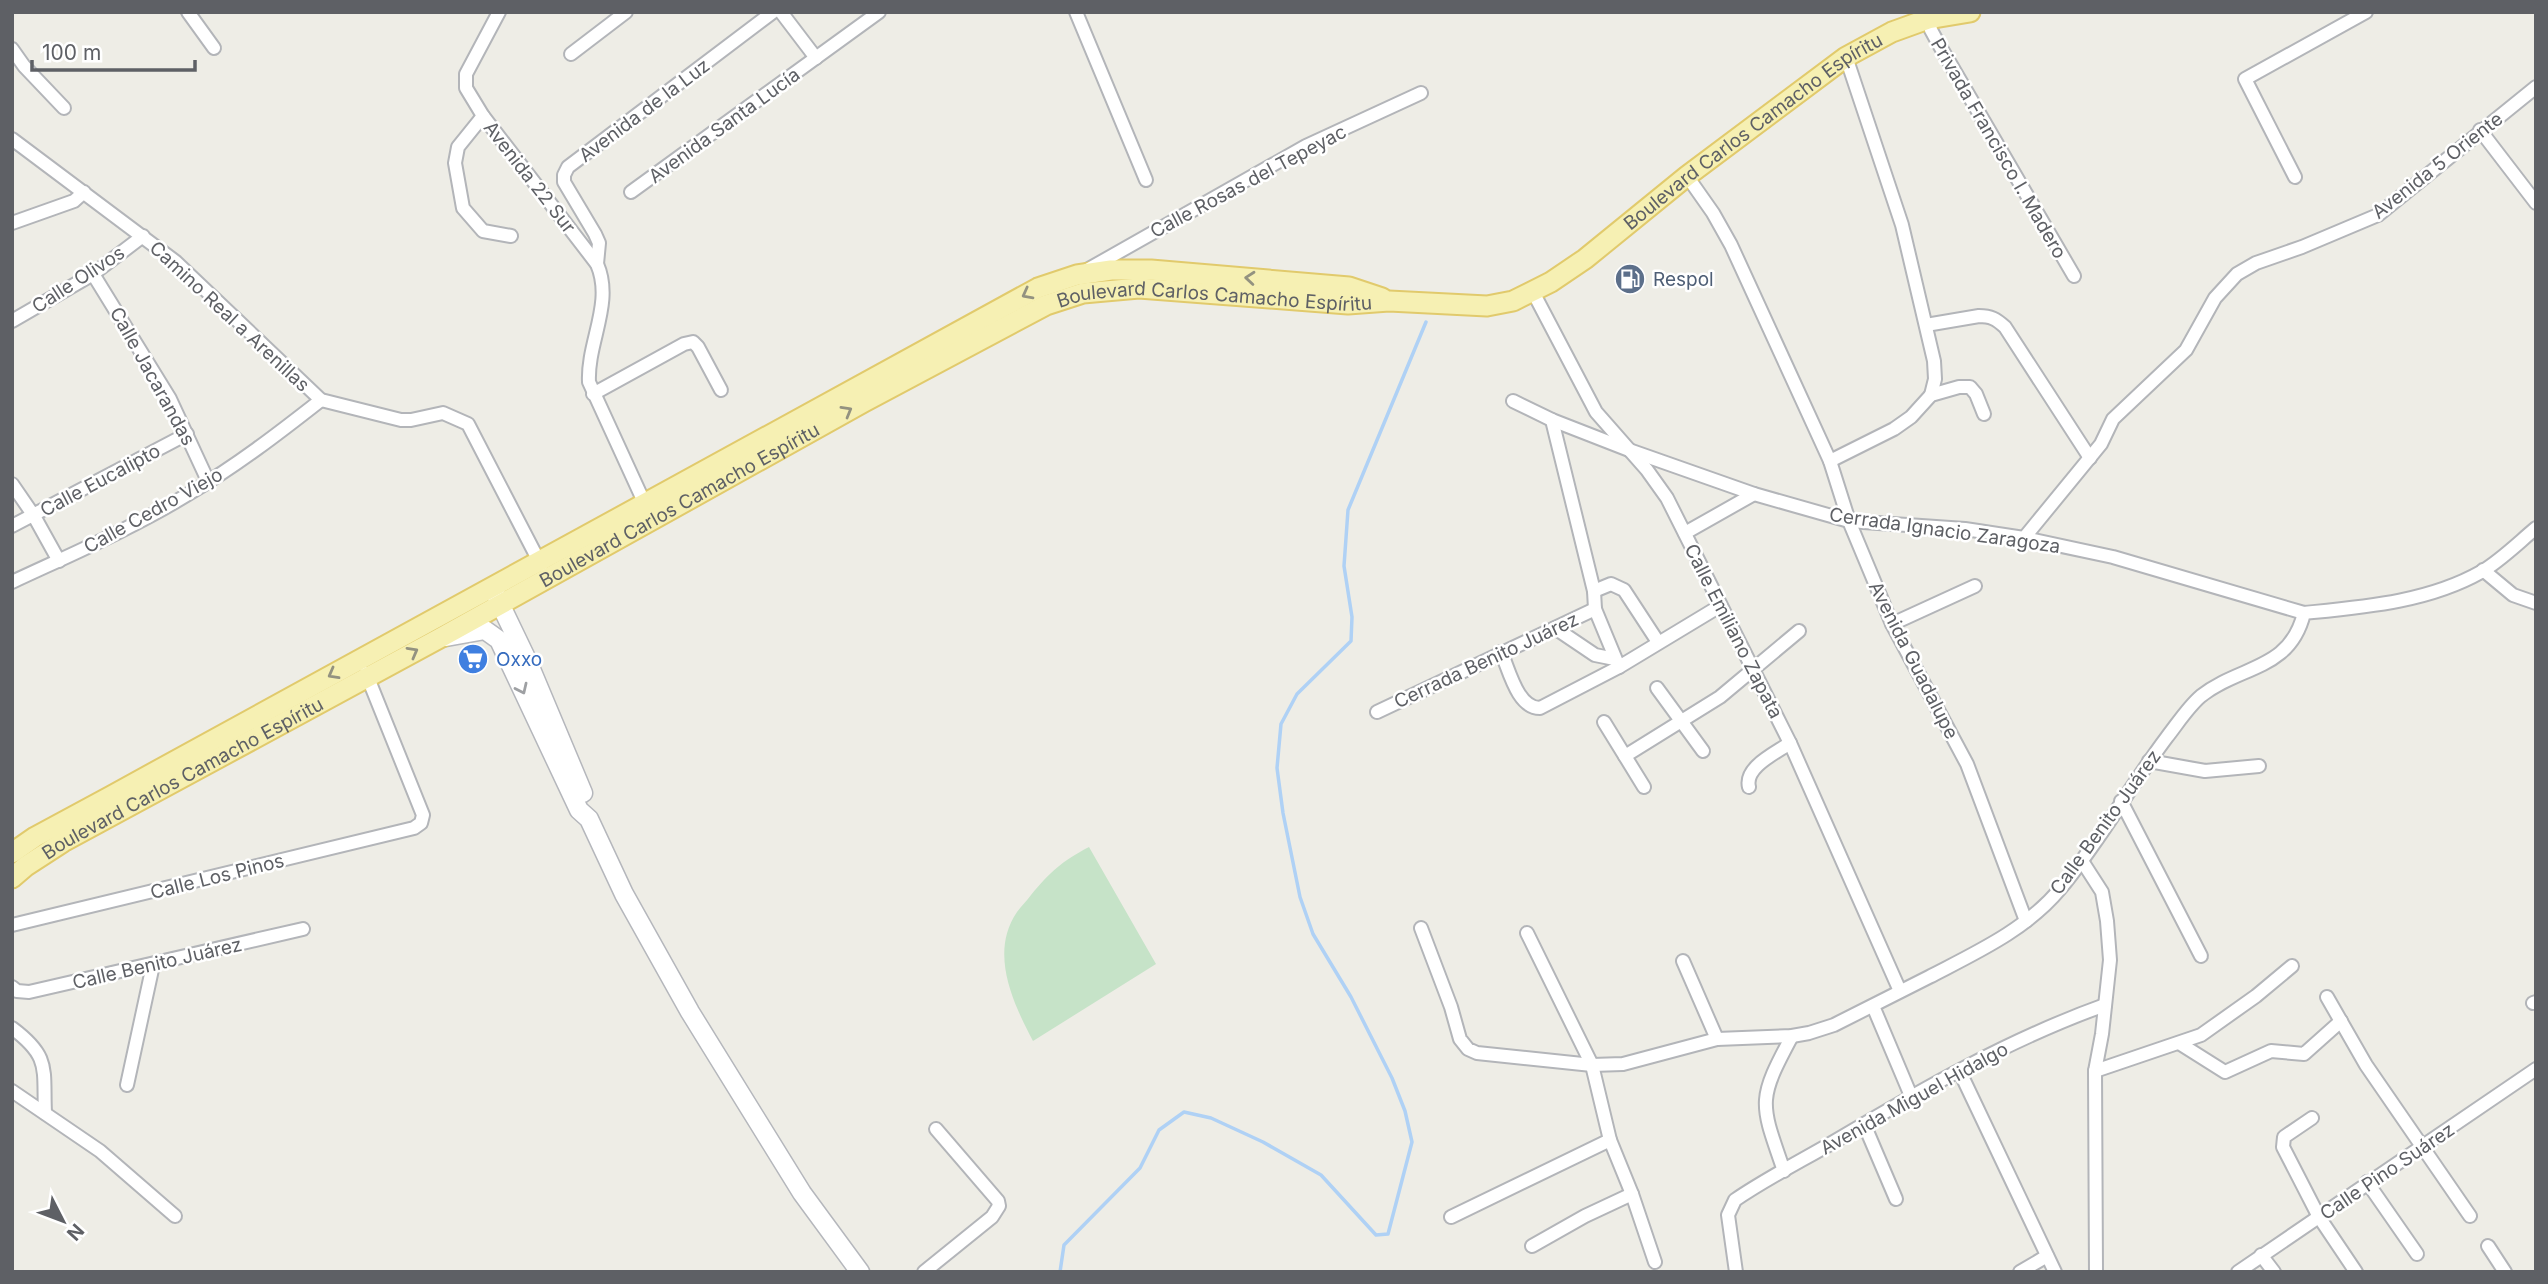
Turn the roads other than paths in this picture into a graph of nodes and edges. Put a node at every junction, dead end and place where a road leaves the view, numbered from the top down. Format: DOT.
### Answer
graph roads {
  1 [pos="188,12"];
  2 [pos="499,12"];
  3 [pos="626,12"];
  4 [pos="773,12"];
  5 [pos="781,12"];
  6 [pos="879,12"];
  7 [pos="1076,12"];
  8 [pos="1970,12"];
  9 [pos="2366,12"];
  10 [pos="1928,15"];
  11 [pos="214,48"];
  12 [pos="12,49"];
  13 [pos="571,54"];
  14 [pos="1846,57"];
  15 [pos="817,58"];
  16 [pos="2535,90"];
  17 [pos="1421,93"];
  18 [pos="64,108"];
  19 [pos="483,116"];
  20 [pos="2480,130"];
  21 [pos="12,139"];
  22 [pos="1686,176"];
  23 [pos="2295,177"];
  24 [pos="1146,180"];
  25 [pos="84,192"];
  26 [pos="631,192"];
  27 [pos="2536,203"];
  28 [pos="12,223"];
  29 [pos="143,236"];
  30 [pos="511,236"];
  31 [pos="597,264"];
  32 [pos="93,274"];
  33 [pos="1077,275"];
  34 [pos="2074,276"];
  35 [pos="1533,292"];
  36 [pos="1389,301"];
  37 [pos="12,321"];
  38 [pos="1926,325"];
  39 [pos="721,390"];
  40 [pos="593,394"];
  41 [pos="1931,395"];
  42 [pos="321,400"];
  43 [pos="1513,401"];
  44 [pos="1984,414"];
  45 [pos="1552,420"];
  46 [pos="187,434"];
  47 [pos="1629,450"];
  48 [pos="2090,458"];
  49 [pos="1830,461"];
  50 [pos="208,481"];
  51 [pos="12,484"];
  52 [pos="1754,494"];
  53 [pos="644,502"];
  54 [pos="33,516"];
  55 [pos="1849,521"];
  56 [pos="12,526"];
  57 [pos="2536,528"];
  58 [pos="1685,533"];
  59 [pos="2024,538"];
  60 [pos="59,561"];
  61 [pos="543,568"];
  62 [pos="2483,570"];
  63 [pos="12,582"];
  64 [pos="1975,586"];
  65 [pos="1594,591"];
  66 [pos="496,594"];
  67 [pos="2536,603"];
  68 [pos="1720,606"];
  69 [pos="1595,609"];
  70 [pos="2304,613"];
  71 [pos="1892,624"];
  72 [pos="512,625"];
  73 [pos="1555,628"];
  74 [pos="1799,631"];
  75 [pos="494,634"];
  76 [pos="440,638"];
  77 [pos="1658,642"];
  78 [pos="1502,652"];
  79 [pos="1617,663"];
  80 [pos="363,669"];
  81 [pos="1753,669"];
  82 [pos="1657,688"];
  83 [pos="1377,712"];
  84 [pos="1681,721"];
  85 [pos="1604,722"];
  86 [pos="1790,743"];
  87 [pos="1703,751"];
  88 [pos="1625,756"];
  89 [pos="2149,761"];
  90 [pos="2259,766"];
  91 [pos="1749,787"];
  92 [pos="1644,788"];
  93 [pos="2121,801"];
  94 [pos="589,820"];
  95 [pos="12,853"];
  96 [pos="2082,861"];
  97 [pos="12,878"];
  98 [pos="2026,920"];
  99 [pos="12,925"];
  100 [pos="1421,928"];
  101 [pos="303,929"];
  102 [pos="1527,933"];
  103 [pos="2202,956"];
  104 [pos="1683,961"];
  105 [pos="153,965"];
  106 [pos="2292,966"];
  107 [pos="12,987"];
  108 [pos="1900,992"];
  109 [pos="2327,997"];
  110 [pos="2105,1005"];
  111 [pos="1872,1006"];
  112 [pos="2341,1021"];
  113 [pos="12,1028"];
  114 [pos="1792,1036"];
  115 [pos="1717,1040"];
  116 [pos="2179,1043"];
  117 [pos="1592,1065"];
  118 [pos="2536,1069"];
  119 [pos="2095,1071"];
  120 [pos="1960,1072"];
  121 [pos="127,1085"];
  122 [pos="14,1096"];
  123 [pos="1911,1096"];
  124 [pos="45,1113"];
  125 [pos="2312,1118"];
  126 [pos="1864,1124"];
  127 [pos="936,1129"];
  128 [pos="1610,1140"];
  129 [pos="2422,1147"];
  130 [pos="1784,1171"];
  131 [pos="2367,1182"];
  132 [pos="1632,1194"];
  133 [pos="1896,1199"];
  134 [pos="175,1216"];
  135 [pos="2470,1216"];
  136 [pos="1451,1217"];
  137 [pos="2319,1217"];
  138 [pos="1532,1246"];
  139 [pos="2488,1246"];
  140 [pos="2417,1254"];
  141 [pos="2262,1255"];
  142 [pos="2047,1256"];
  143 [pos="1655,1262"];
  144 [pos="860,1272"];
  145 [pos="923,1272"];
  146 [pos="1735,1272"];
  147 [pos="2020,1272"];
  148 [pos="2055,1272"];
  149 [pos="2096,1272"];
  150 [pos="2238,1272"];
  151 [pos="2274,1272"];
  152 [pos="2356,1272"];
  153 [pos="2505,1272"];
  1 -- 11 [label="street"];
  2 -- 19 [label="street, Avenida 22 Sur"];
  3 -- 13 [label="street"];
  4 -- 31 [label="street, Avenida de la Luz"];
  5 -- 15 [label="street"];
  6 -- 15 [label="street, Avenida Santa Lucía"];
  7 -- 24 [label="street"];
  8 -- 10 [label="main road, Boulevard Carlos Camacho Espíritu"];
  9 -- 23 [label="street"];
  10 -- 14 [label="main road, Boulevard Carlos Camacho Espíritu"];
  10 -- 34 [label="street, Privada Francisco I. Madero"];
  12 -- 18 [label="street"];
  14 -- 22 [label="main road, Boulevard Carlos Camacho Espíritu"];
  14 -- 38 [label="street"];
  15 -- 26 [label="street, Avenida Santa Lucía"];
  16 -- 20 [label="street, Avenida 5 Oriente"];
  17 -- 33 [label="street, Calle Rosas del Tepeyac"];
  19 -- 30 [label="street"];
  19 -- 31 [label="street, Avenida 22 Sur"];
  20 -- 27 [label="street"];
  20 -- 48 [label="street, Avenida 5 Oriente"];
  21 -- 25 [label="street, Camino Real a Arenillas"];
  22 -- 35 [label="main road, Boulevard Carlos Camacho Espíritu"];
  22 -- 49 [label="street, Avenida Guadalupe"];
  25 -- 28 [label="street"];
  25 -- 29 [label="street, Camino Real a Arenillas"];
  29 -- 32 [label="street, Calle Olivos"];
  29 -- 42 [label="street, Camino Real a Arenillas"];
  31 -- 40 [label="street, Avenida de la Luz"];
  32 -- 37 [label="street, Calle Olivos"];
  32 -- 46 [label="street, Calle Jacarandas"];
  36 -- 33 [label="main road, Boulevard Carlos Camacho Espíritu, one-way"];
  33 -- 53 [label="main road, Boulevard Carlos Camacho Espíritu, one-way"];
  35 -- 36 [label="main road, Boulevard Carlos Camacho Espíritu"];
  35 -- 47 [label="street, Calle Emiliano Zapata"];
  61 -- 36 [label="main road, Boulevard Carlos Camacho Espíritu, one-way"];
  38 -- 41 [label="street"];
  38 -- 48 [label="street"];
  39 -- 40 [label="street"];
  40 -- 53 [label="street"];
  41 -- 44 [label="street"];
  41 -- 49 [label="street"];
  42 -- 50 [label="street, Calle Cedro Viejo"];
  42 -- 61 [label="street, Camino Real a Arenillas"];
  43 -- 45 [label="street, Cerrada Ignacio Zaragoza"];
  45 -- 47 [label="street, Cerrada Ignacio Zaragoza"];
  45 -- 65 [label="street"];
  46 -- 50 [label="street, Calle Jacarandas"];
  46 -- 54 [label="street, Calle Eucalipto"];
  47 -- 52 [label="street, Cerrada Ignacio Zaragoza"];
  47 -- 58 [label="street, Calle Emiliano Zapata"];
  48 -- 59 [label="street"];
  49 -- 55 [label="street, Avenida Guadalupe"];
  50 -- 60 [label="street, Calle Cedro Viejo"];
  51 -- 54 [label="street"];
  52 -- 55 [label="street, Cerrada Ignacio Zaragoza"];
  52 -- 58 [label="street"];
  53 -- 61 [label="main road, Boulevard Carlos Camacho Espíritu"];
  54 -- 56 [label="street, Calle Eucalipto"];
  54 -- 60 [label="street"];
  55 -- 59 [label="street, Cerrada Ignacio Zaragoza"];
  55 -- 71 [label="street, Avenida Guadalupe"];
  57 -- 62 [label="street"];
  58 -- 68 [label="street, Calle Emiliano Zapata"];
  59 -- 70 [label="street, Cerrada Ignacio Zaragoza"];
  60 -- 63 [label="street, Calle Cedro Viejo"];
  61 -- 66 [label="main road, Boulevard Carlos Camacho Espíritu"];
  62 -- 67 [label="street"];
  62 -- 70 [label="street"];
  64 -- 71 [label="street"];
  65 -- 69 [label="street"];
  65 -- 77 [label="street"];
  66 -- 72 [label="main road"];
  66 -- 76 [label="main road, Boulevard Carlos Camacho Espíritu"];
  66 -- 80 [label="main road, Boulevard Carlos Camacho Espíritu"];
  68 -- 77 [label="street"];
  68 -- 81 [label="street, Calle Emiliano Zapata"];
  69 -- 73 [label="street, Cerrada Benito Juárez"];
  69 -- 79 [label="street"];
  70 -- 89 [label="street, Calle Benito Juárez"];
  71 -- 98 [label="street, Avenida Guadalupe"];
  72 -- 75 [label="main road"];
  72 -- 94 [label="main road"];
  73 -- 78 [label="street, Cerrada Benito Juárez"];
  73 -- 79 [label="street"];
  74 -- 81 [label="street"];
  75 -- 76 [label="main road"];
  75 -- 94 [label="main road, one-way"];
  80 -- 76 [label="main road, Boulevard Carlos Camacho Espíritu, one-way"];
  77 -- 79 [label="street"];
  78 -- 79 [label="street"];
  78 -- 83 [label="street, Cerrada Benito Juárez"];
  80 -- 95 [label="main road, Boulevard Carlos Camacho Espíritu, one-way"];
  80 -- 97 [label="main road, Boulevard Carlos Camacho Espíritu"];
  80 -- 99 [label="street, Calle Los Pinos"];
  81 -- 84 [label="street"];
  81 -- 86 [label="street, Calle Emiliano Zapata"];
  82 -- 84 [label="street"];
  84 -- 87 [label="street"];
  84 -- 88 [label="street"];
  85 -- 88 [label="street"];
  86 -- 91 [label="street"];
  86 -- 108 [label="street, Calle Emiliano Zapata"];
  88 -- 92 [label="street"];
  89 -- 90 [label="street"];
  89 -- 93 [label="street, Calle Benito Juárez"];
  93 -- 96 [label="street, Calle Benito Juárez"];
  93 -- 103 [label="street"];
  94 -- 144 [label="main road"];
  96 -- 98 [label="street, Calle Benito Juárez"];
  96 -- 110 [label="street"];
  98 -- 108 [label="street, Calle Benito Juárez"];
  100 -- 117 [label="street, Calle Benito Juárez"];
  101 -- 105 [label="street, Calle Benito Juárez"];
  102 -- 117 [label="street"];
  104 -- 115 [label="street"];
  105 -- 107 [label="street, Calle Benito Juárez"];
  105 -- 121 [label="street"];
  106 -- 116 [label="street"];
  108 -- 111 [label="street, Calle Benito Juárez"];
  109 -- 112 [label="street"];
  110 -- 119 [label="street"];
  110 -- 120 [label="street, Avenida Miguel Hidalgo"];
  111 -- 114 [label="street, Calle Benito Juárez"];
  111 -- 123 [label="street"];
  112 -- 116 [label="street"];
  112 -- 129 [label="street"];
  113 -- 124 [label="street"];
  114 -- 115 [label="street, Calle Benito Juárez"];
  114 -- 130 [label="street"];
  115 -- 117 [label="street, Calle Benito Juárez"];
  116 -- 119 [label="street"];
  117 -- 128 [label="street"];
  118 -- 129 [label="street, Calle Pino Suárez"];
  119 -- 149 [label="street"];
  120 -- 123 [label="street, Avenida Miguel Hidalgo"];
  120 -- 142 [label="street"];
  122 -- 124 [label="street"];
  123 -- 126 [label="street, Avenida Miguel Hidalgo"];
  124 -- 134 [label="street"];
  125 -- 137 [label="street"];
  126 -- 130 [label="street, Avenida Miguel Hidalgo"];
  126 -- 133 [label="street"];
  127 -- 145 [label="street"];
  128 -- 132 [label="street"];
  128 -- 136 [label="street"];
  129 -- 131 [label="street, Calle Pino Suárez"];
  129 -- 135 [label="street"];
  130 -- 146 [label="street, Avenida Miguel Hidalgo"];
  131 -- 137 [label="street, Calle Pino Suárez"];
  131 -- 140 [label="street"];
  132 -- 138 [label="street"];
  132 -- 143 [label="street"];
  137 -- 141 [label="street, Calle Pino Suárez"];
  137 -- 152 [label="street"];
  139 -- 153 [label="street"];
  141 -- 150 [label="street, Calle Pino Suárez"];
  141 -- 151 [label="street"];
  142 -- 147 [label="street"];
  142 -- 148 [label="street"];
}
